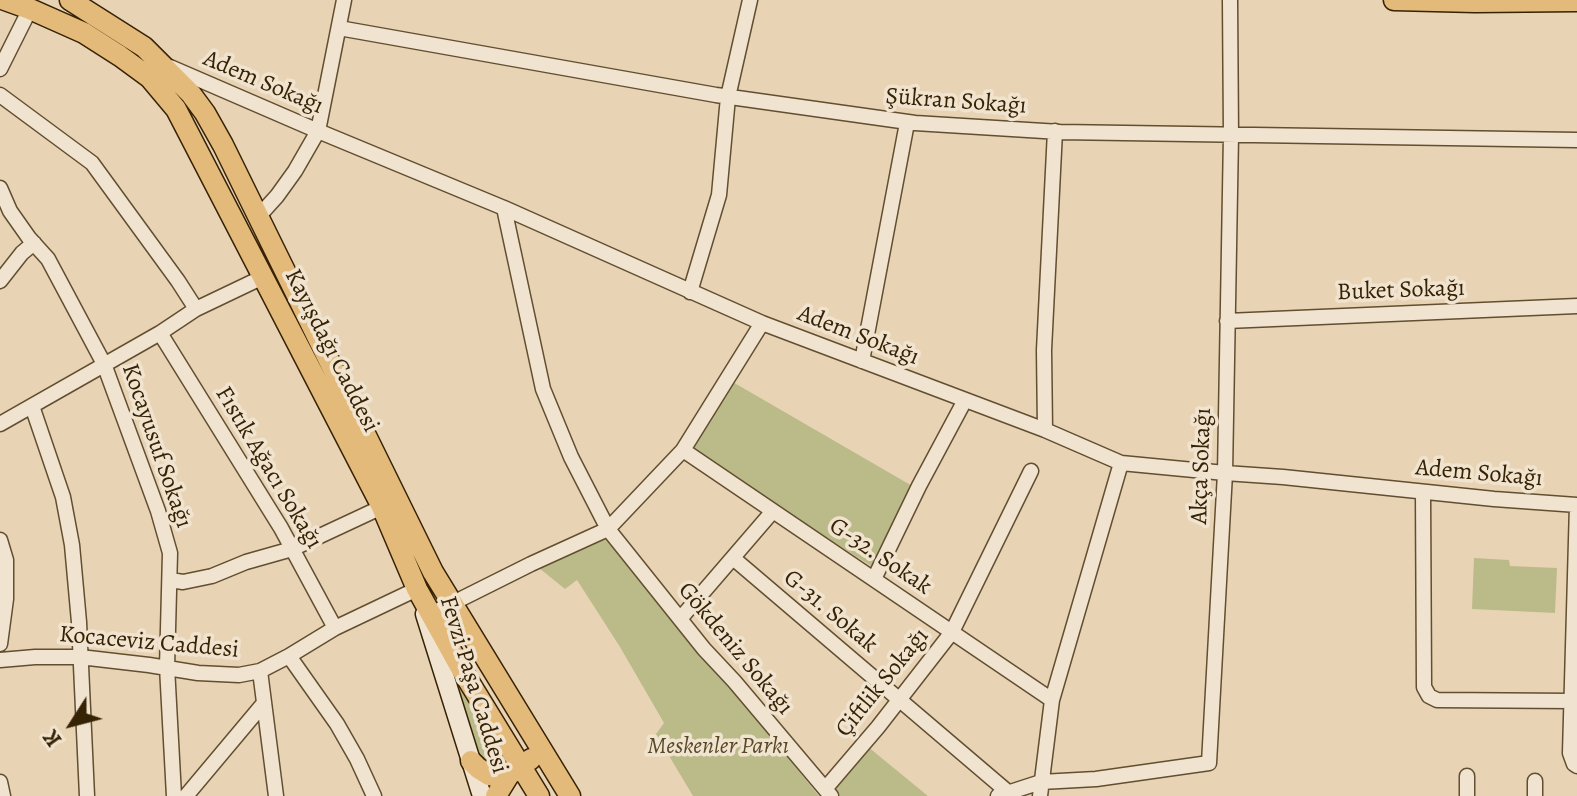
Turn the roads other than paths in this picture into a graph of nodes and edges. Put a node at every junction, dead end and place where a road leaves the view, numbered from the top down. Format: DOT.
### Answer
graph roads {
  1 [pos="5,0"];
  2 [pos="70,0"];
  3 [pos="344,0"];
  4 [pos="750,0"];
  5 [pos="1230,0"];
  6 [pos="1394,0"];
  7 [pos="1577,1"];
  8 [pos="30,9"];
  9 [pos="339,28"];
  10 [pos="162,64"];
  11 [pos="0,69"];
  12 [pos="0,95"];
  13 [pos="728,97"];
  14 [pos="907,123"];
  15 [pos="318,131"];
  16 [pos="1055,131"];
  17 [pos="1231,135"];
  18 [pos="1577,140"];
  19 [pos="0,188"];
  20 [pos="504,208"];
  21 [pos="258,217"];
  22 [pos="34,243"];
  23 [pos="263,277"];
  24 [pos="0,281"];
  25 [pos="690,292"];
  26 [pos="1577,306"];
  27 [pos="196,309"];
  28 [pos="1227,321"];
  29 [pos="762,323"];
  30 [pos="160,333"];
  31 [pos="862,361"];
  32 [pos="104,364"];
  33 [pos="965,400"];
  34 [pos="32,406"];
  35 [pos="0,424"];
  36 [pos="1045,430"];
  37 [pos="683,450"];
  38 [pos="1121,463"];
  39 [pos="1031,471"];
  40 [pos="1225,473"];
  41 [pos="1423,492"];
  42 [pos="1577,505"];
  43 [pos="382,507"];
  44 [pos="773,511"];
  45 [pos="608,529"];
  46 [pos="0,540"];
  47 [pos="292,549"];
  48 [pos="733,558"];
  49 [pos="874,579"];
  50 [pos="170,580"];
  51 [pos="417,589"];
  52 [pos="451,602"];
  53 [pos="431,614"];
  54 [pos="680,619"];
  55 [pos="335,628"];
  56 [pos="952,632"];
  57 [pos="0,644"];
  58 [pos="289,656"];
  59 [pos="1575,656"];
  60 [pos="80,657"];
  61 [pos="0,660"];
  62 [pos="167,667"];
  63 [pos="260,671"];
  64 [pos="899,700"];
  65 [pos="1052,700"];
  66 [pos="1572,701"];
  67 [pos="264,703"];
  68 [pos="540,747"];
  69 [pos="471,761"];
  70 [pos="1577,766"];
  71 [pos="515,772"];
  72 [pos="1467,776"];
  73 [pos="0,782"];
  74 [pos="1040,789"];
  75 [pos="828,792"];
  76 [pos="1004,794"];
  77 [pos="3,796"];
  78 [pos="87,796"];
  79 [pos="174,796"];
  80 [pos="186,796"];
  81 [pos="276,796"];
  82 [pos="374,796"];
  83 [pos="482,796"];
  84 [pos="496,796"];
  85 [pos="539,796"];
  86 [pos="570,796"];
  87 [pos="1467,796"];
  1 -- 8 [label="main road, Kayışdağı Caddesi"];
  2 -- 10 [label="main road, Kayışdağı Caddesi"];
  3 -- 9 [label="street"];
  4 -- 13 [label="street"];
  5 -- 17 [label="street, Akça Sokağı"];
  6 -- 7 [label="main road"];
  8 -- 11 [label="street"];
  8 -- 23 [label="main road, Kayışdağı Caddesi"];
  9 -- 13 [label="street, Şükran Sokağı"];
  9 -- 15 [label="street"];
  10 -- 15 [label="street, Adem Sokağı"];
  10 -- 21 [label="main road, Kayışdağı Caddesi"];
  12 -- 27 [label="street"];
  13 -- 14 [label="street, Şükran Sokağı"];
  13 -- 25 [label="street"];
  14 -- 16 [label="street, Şükran Sokağı"];
  14 -- 31 [label="street"];
  15 -- 20 [label="street, Adem Sokağı"];
  15 -- 21 [label="street"];
  16 -- 17 [label="street, Şükran Sokağı"];
  16 -- 36 [label="street"];
  17 -- 18 [label="street, Şükran Sokağı"];
  17 -- 28 [label="street, Akça Sokağı"];
  19 -- 22 [label="street, Kocayusuf Sokağı"];
  20 -- 25 [label="street, Adem Sokağı"];
  20 -- 45 [label="street, Gökdeniz Sokağı"];
  21 -- 52 [label="main road, Kayışdağı Caddesi"];
  22 -- 24 [label="street"];
  22 -- 32 [label="street, Kocayusuf Sokağı"];
  23 -- 27 [label="street"];
  23 -- 43 [label="main road, Kayışdağı Caddesi"];
  25 -- 29 [label="street, Adem Sokağı"];
  26 -- 28 [label="street, Buket Sokağı"];
  27 -- 30 [label="street"];
  28 -- 40 [label="street, Akça Sokağı"];
  29 -- 31 [label="street, Adem Sokağı"];
  29 -- 37 [label="street"];
  30 -- 32 [label="street"];
  30 -- 47 [label="street, Fıstık Ağacı Sokağı"];
  31 -- 33 [label="street, Adem Sokağı"];
  32 -- 34 [label="street"];
  32 -- 50 [label="street, Kocayusuf Sokağı"];
  33 -- 36 [label="street, Adem Sokağı"];
  33 -- 49 [label="street"];
  34 -- 35 [label="street"];
  34 -- 60 [label="street"];
  36 -- 38 [label="street, Adem Sokağı"];
  37 -- 44 [label="street, G-32. Sokak"];
  37 -- 45 [label="street"];
  38 -- 40 [label="street, Adem Sokağı"];
  38 -- 65 [label="street"];
  39 -- 56 [label="street, Çiftlik Sokağı"];
  40 -- 41 [label="street, Adem Sokağı"];
  40 -- 74 [label="street, Akça Sokağı"];
  41 -- 42 [label="street, Adem Sokağı"];
  41 -- 66 [label="street"];
  42 -- 59 [label="street"];
  43 -- 47 [label="street"];
  43 -- 51 [label="main road, Kayışdağı Caddesi"];
  44 -- 48 [label="street"];
  44 -- 49 [label="street, G-32. Sokak"];
  45 -- 52 [label="street"];
  45 -- 54 [label="street, Gökdeniz Sokağı"];
  46 -- 57 [label="street"];
  47 -- 50 [label="street"];
  47 -- 55 [label="street, Fıstık Ağacı Sokağı"];
  48 -- 54 [label="street"];
  48 -- 64 [label="street, G-31. Sokak"];
  49 -- 56 [label="street, G-32. Sokak"];
  50 -- 62 [label="street, Kocayusuf Sokağı"];
  51 -- 53 [label="main road, Kayışdağı Caddesi"];
  51 -- 55 [label="street, Kocaceviz Caddesi"];
  51 -- 69 [label="street, Fevzi Paşa Caddesi"];
  52 -- 53 [label="street"];
  52 -- 68 [label="main road, Kayışdağı Caddesi"];
  53 -- 71 [label="main road, Kayışdağı Caddesi"];
  54 -- 75 [label="street, Gökdeniz Sokağı"];
  55 -- 58 [label="street, Kocaceviz Caddesi"];
  56 -- 64 [label="street, Çiftlik Sokağı"];
  56 -- 65 [label="street, G-32. Sokak"];
  58 -- 63 [label="street, Kocaceviz Caddesi"];
  58 -- 82 [label="street"];
  59 -- 66 [label="street"];
  60 -- 61 [label="street, Kocaceviz Caddesi"];
  60 -- 62 [label="street, Kocaceviz Caddesi"];
  60 -- 78 [label="street"];
  62 -- 63 [label="street, Kocaceviz Caddesi"];
  62 -- 79 [label="street, Kocayusuf Sokağı"];
  63 -- 67 [label="street"];
  64 -- 75 [label="street, Çiftlik Sokağı"];
  64 -- 76 [label="street, G-31. Sokak"];
  65 -- 74 [label="street"];
  66 -- 70 [label="street"];
  67 -- 80 [label="street"];
  67 -- 81 [label="street"];
  68 -- 71 [label="main road"];
  68 -- 86 [label="main road, Kayışdağı Caddesi"];
  69 -- 71 [label="main road"];
  69 -- 83 [label="street, Fevzi Paşa Caddesi"];
  71 -- 84 [label="main road"];
  71 -- 85 [label="main road, Kayışdağı Caddesi"];
  72 -- 87 [label="street"];
  73 -- 77 [label="street"];
  74 -- 76 [label="street"];
}
